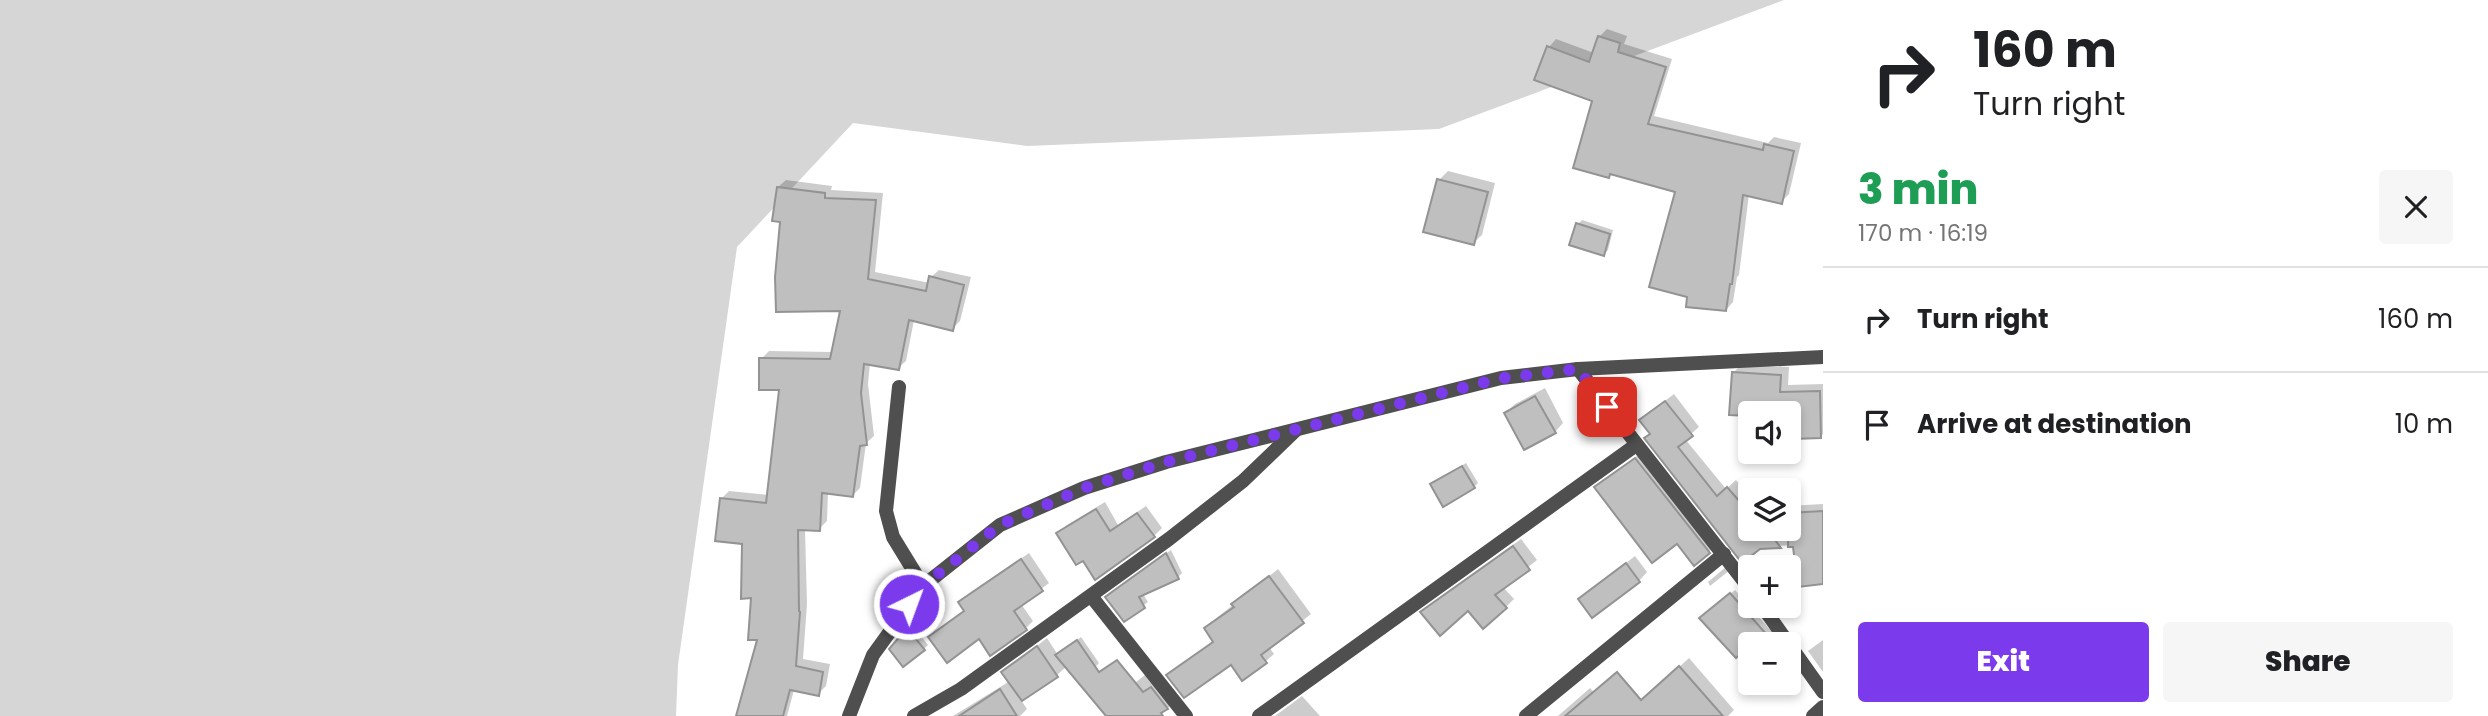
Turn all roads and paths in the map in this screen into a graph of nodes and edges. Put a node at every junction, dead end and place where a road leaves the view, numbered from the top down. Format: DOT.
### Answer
graph roads {
  1 [pos="1823,357"];
  2 [pos="1578,369"];
  3 [pos="899,387"];
  4 [pos="1298,428"];
  5 [pos="1636,445"];
  6 [pos="1724,554"];
  7 [pos="1738,573"];
  8 [pos="923,586"];
  9 [pos="1091,596"];
  10 [pos="1771,618"];
  11 [pos="1823,692"];
  12 [pos="1823,707"];
  13 [pos="849,716"];
  14 [pos="914,716"];
  15 [pos="1186,716"];
  16 [pos="1259,716"];
  17 [pos="1526,716"];
  18 [pos="1813,716"];
  1 -- 2 [label="street"];
  2 -- 4 [label="street"];
  2 -- 5 [label="street"];
  3 -- 8 [label="street"];
  4 -- 8 [label="street"];
  4 -- 9 [label="street"];
  5 -- 6 [label="street"];
  5 -- 16 [label="street"];
  6 -- 7 [label="street"];
  6 -- 17 [label="street"];
  8 -- 13 [label="street"];
  9 -- 14 [label="street"];
  9 -- 15 [label="street"];
  10 -- 11 [label="street"];
  12 -- 18 [label="street"];
}
